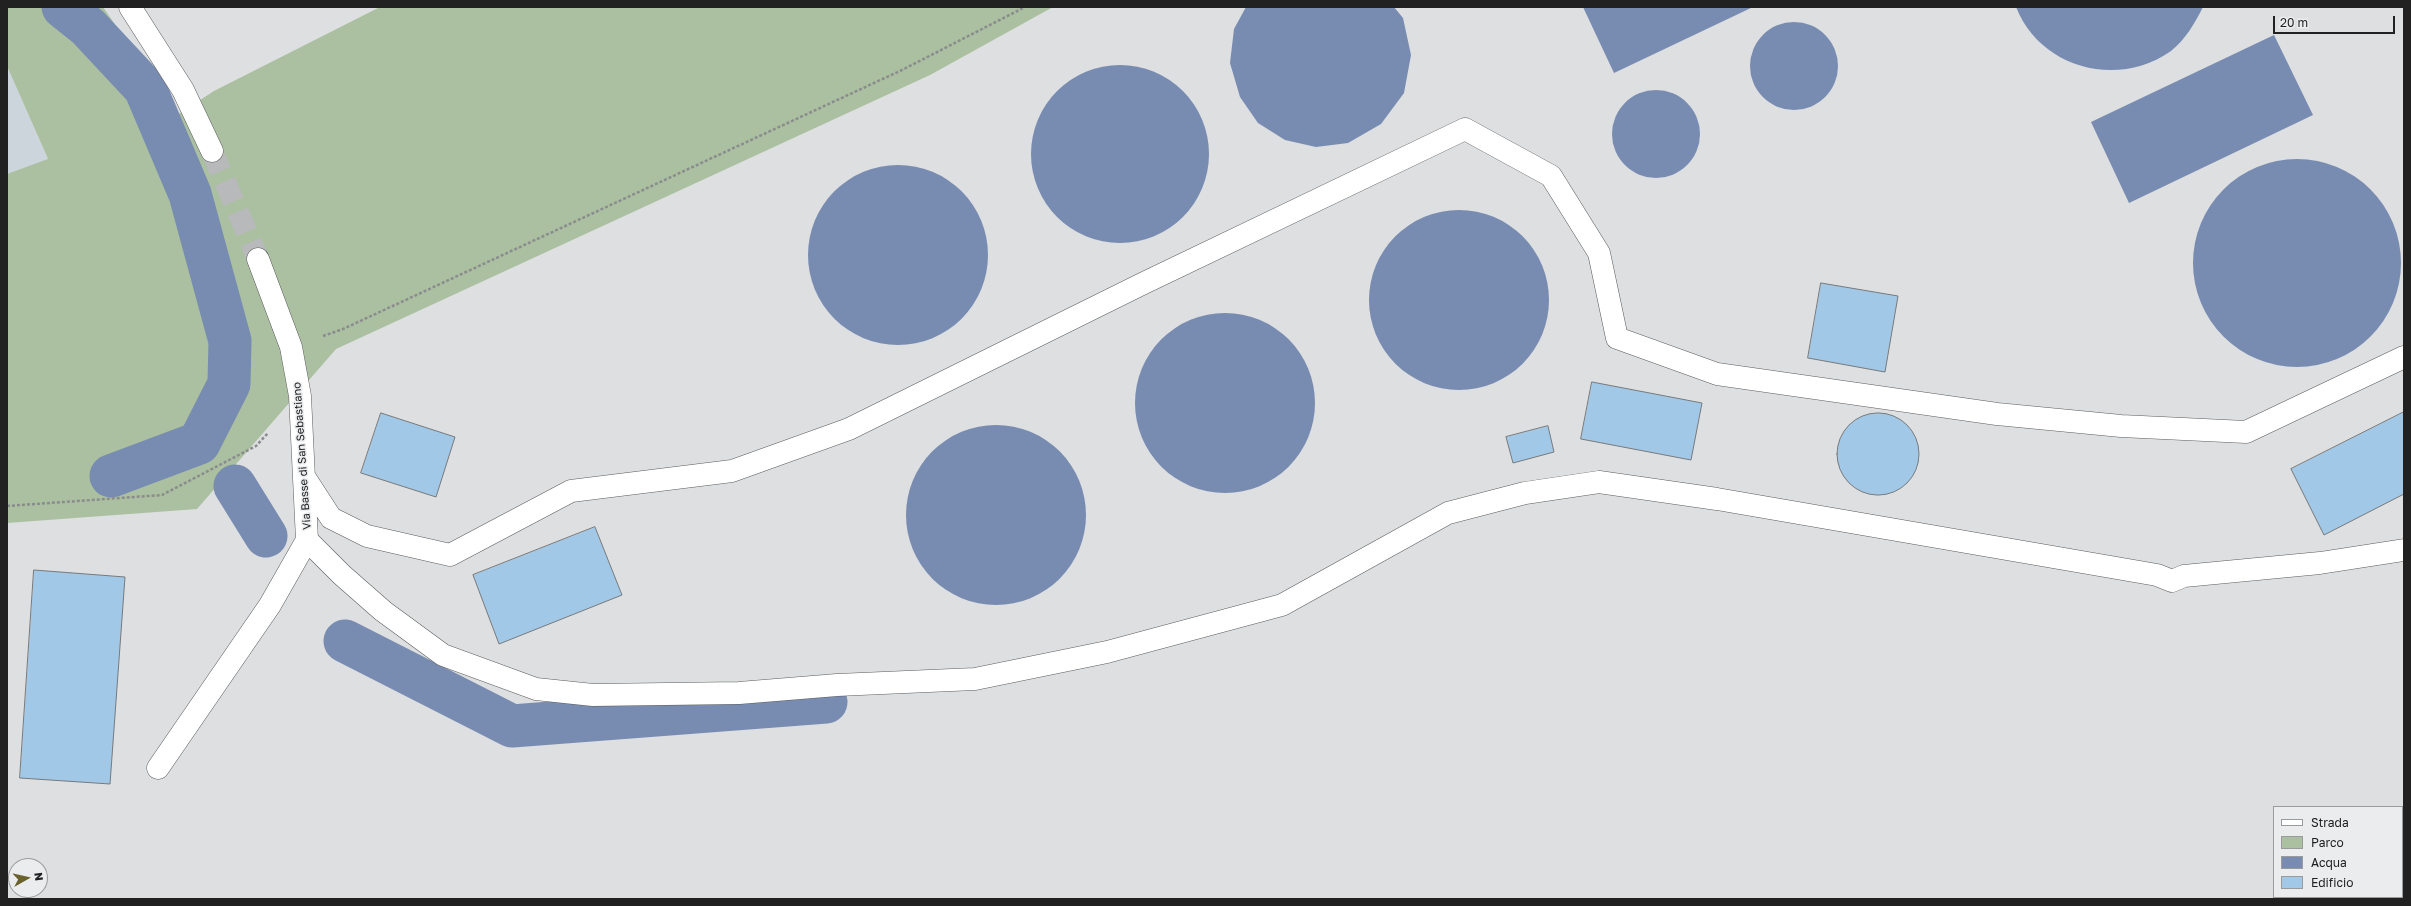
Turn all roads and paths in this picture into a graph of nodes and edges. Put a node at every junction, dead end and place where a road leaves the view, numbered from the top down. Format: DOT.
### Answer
graph roads {
  1 [pos="130,7"];
  2 [pos="1025,7"];
  3 [pos="212,151"];
  4 [pos="258,259"];
  5 [pos="291,346"];
  6 [pos="2404,357"];
  7 [pos="300,396"];
  8 [pos="305,478"];
  9 [pos="7,506"];
  10 [pos="307,540"];
  11 [pos="2404,550"];
  12 [pos="158,768"];
  1 -- 3 [label="lane"];
  2 -- 5 [label="path"];
  4 -- 5 [label="lane, Via Basse di San Sebastiano"];
  5 -- 7 [label="lane, Via Basse di San Sebastiano"];
  6 -- 8 [label="lane"];
  7 -- 8 [label="lane, Via Basse di San Sebastiano"];
  7 -- 9 [label="path"];
  8 -- 10 [label="lane, Via Basse di San Sebastiano"];
  10 -- 11 [label="lane"];
  10 -- 12 [label="lane"];
}
